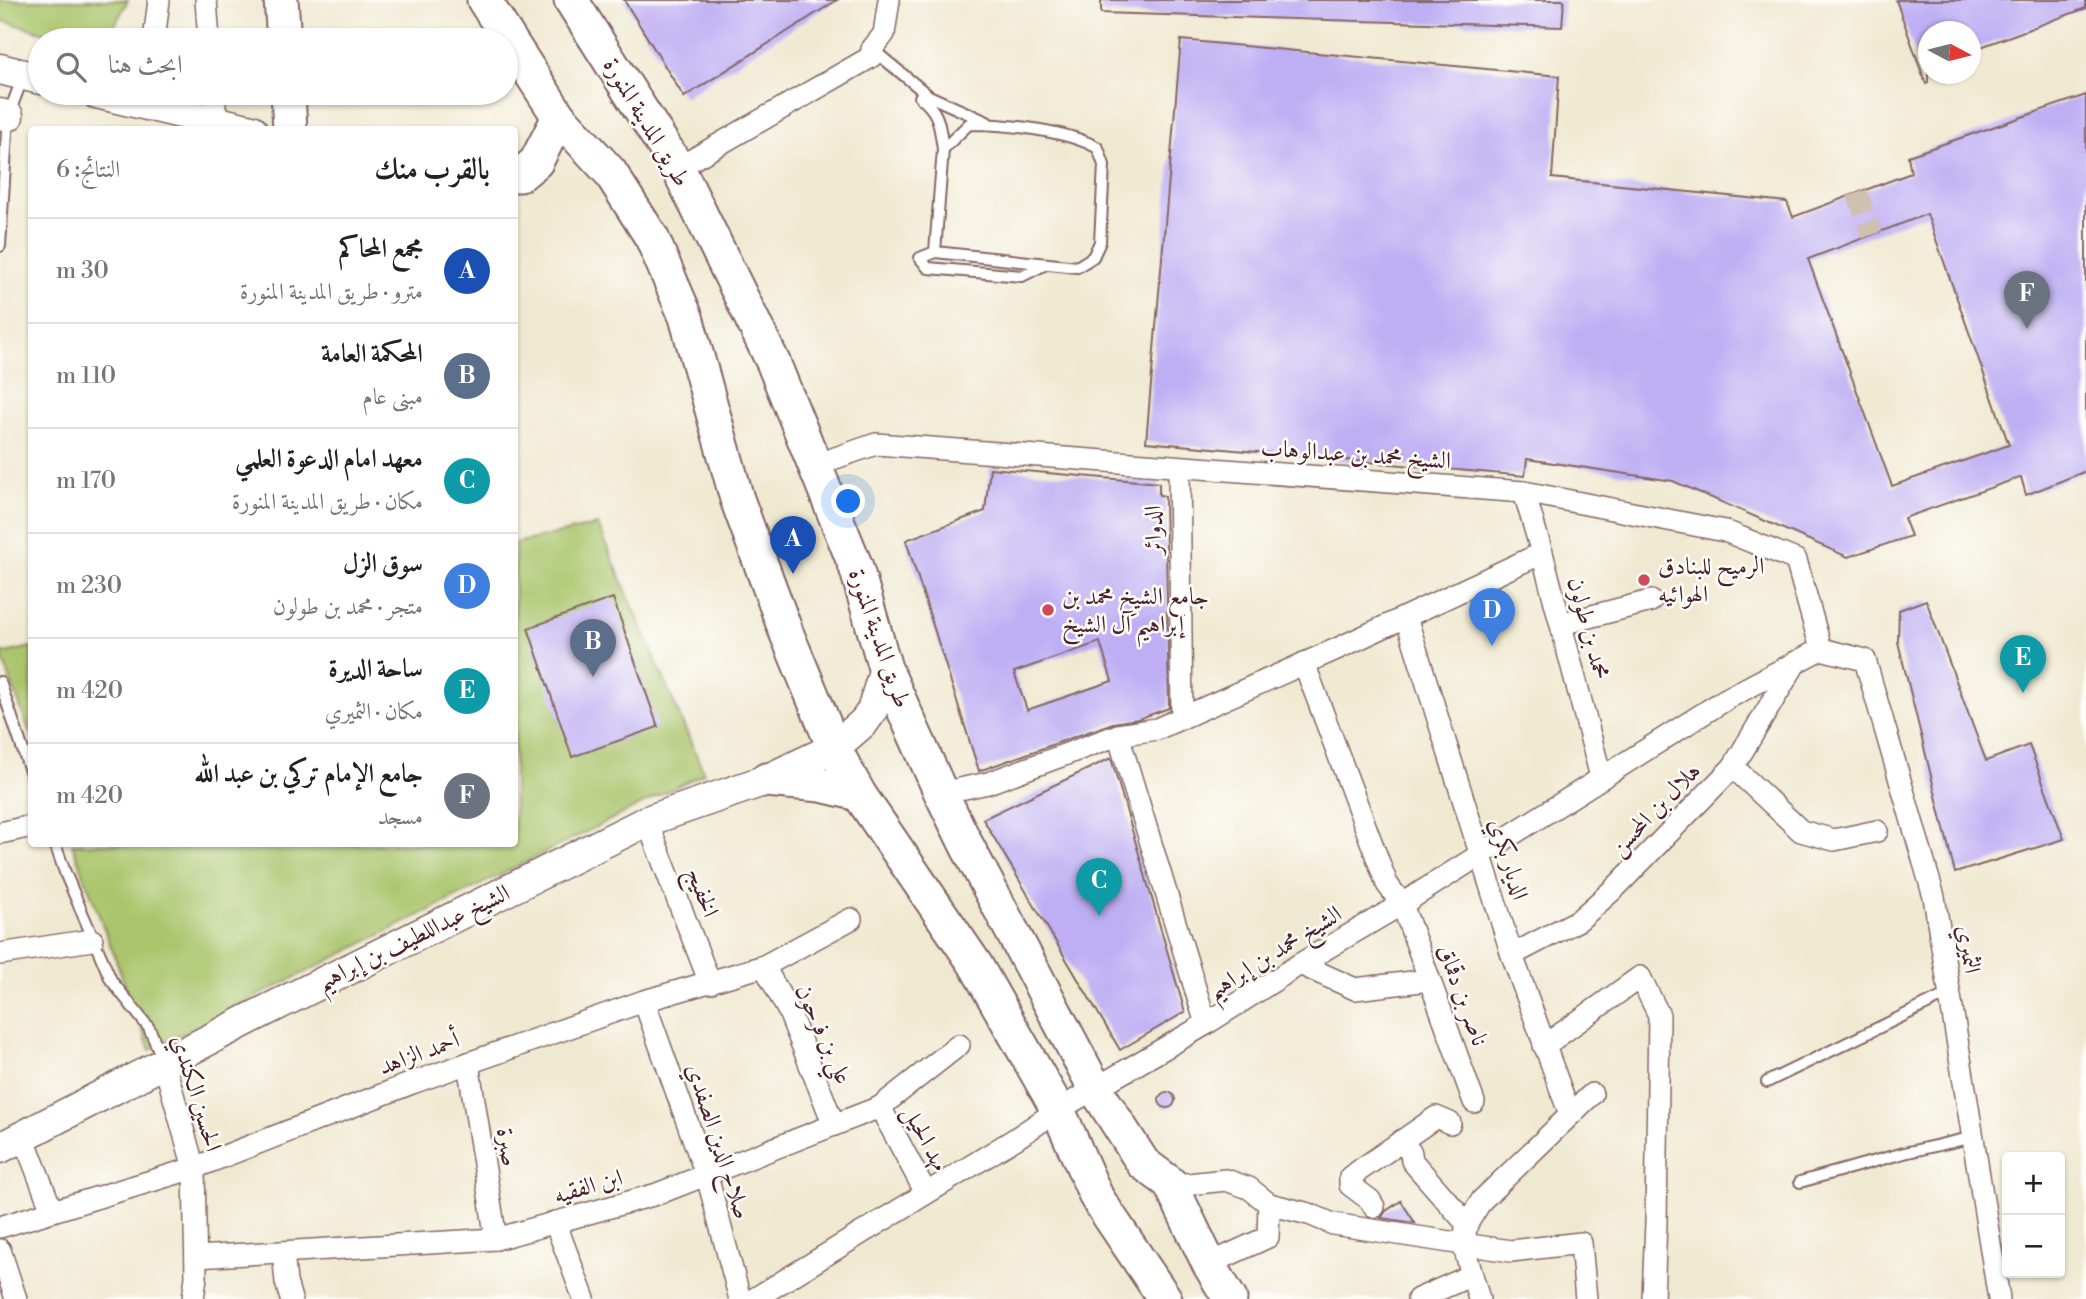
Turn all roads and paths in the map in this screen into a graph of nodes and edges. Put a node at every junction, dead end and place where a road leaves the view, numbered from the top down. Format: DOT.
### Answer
graph roads {
  1 [pos="159,0"];
  2 [pos="206,0"];
  3 [pos="281,0"];
  4 [pos="484,0"];
  5 [pos="571,0"];
  6 [pos="890,0"];
  7 [pos="156,28"];
  8 [pos="208,28"];
  9 [pos="283,28"];
  10 [pos="502,28"];
  11 [pos="518,53"];
  12 [pos="872,53"];
  13 [pos="22,74"];
  14 [pos="164,105"];
  15 [pos="215,105"];
  16 [pos="4,115"];
  17 [pos="559,117"];
  18 [pos="278,119"];
  19 [pos="216,123"];
  20 [pos="993,124"];
  21 [pos="943,149"];
  22 [pos="678,168"];
  23 [pos="518,175"];
  24 [pos="0,246"];
  25 [pos="934,252"];
  26 [pos="1046,264"];
  27 [pos="815,465"];
  28 [pos="1179,467"];
  29 [pos="1524,492"];
  30 [pos="1542,553"];
  31 [pos="1651,601"];
  32 [pos="1406,617"];
  33 [pos="1561,624"];
  34 [pos="1821,649"];
  35 [pos="1797,660"];
  36 [pos="1304,663"];
  37 [pos="885,668"];
  38 [pos="0,682"];
  39 [pos="1182,718"];
  40 [pos="1118,735"];
  41 [pos="834,747"];
  42 [pos="28,765"];
  43 [pos="1733,767"];
  44 [pos="1601,777"];
  45 [pos="766,780"];
  46 [pos="941,793"];
  47 [pos="859,794"];
  48 [pos="647,821"];
  49 [pos="28,827"];
  50 [pos="1877,831"];
  51 [pos="0,833"];
  52 [pos="56,847"];
  53 [pos="1480,854"];
  54 [pos="1402,904"];
  55 [pos="851,919"];
  56 [pos="92,940"];
  57 [pos="0,954"];
  58 [pos="1512,955"];
  59 [pos="1300,964"];
  60 [pos="764,966"];
  61 [pos="1429,980"];
  62 [pos="710,983"];
  63 [pos="1950,993"];
  64 [pos="644,1001"];
  65 [pos="1206,1024"];
  66 [pos="958,1045"];
  67 [pos="1545,1046"];
  68 [pos="164,1063"];
  69 [pos="468,1063"];
  70 [pos="1768,1082"];
  71 [pos="1095,1088"];
  72 [pos="1592,1094"];
  73 [pos="1474,1102"];
  74 [pos="880,1107"];
  75 [pos="1058,1110"];
  76 [pos="1570,1115"];
  77 [pos="1450,1122"];
  78 [pos="834,1125"];
  79 [pos="1974,1137"];
  80 [pos="1401,1141"];
  81 [pos="12,1142"];
  82 [pos="1143,1163"];
  83 [pos="194,1168"];
  84 [pos="706,1175"];
  85 [pos="1800,1182"];
  86 [pos="1170,1183"];
  87 [pos="926,1193"];
  88 [pos="1097,1198"];
  89 [pos="1269,1204"];
  90 [pos="1374,1208"];
  91 [pos="52,1211"];
  92 [pos="555,1222"];
  93 [pos="0,1227"];
  94 [pos="1465,1234"];
  95 [pos="496,1239"];
  96 [pos="0,1250"];
  97 [pos="284,1252"];
  98 [pos="196,1257"];
  99 [pos="1209,1264"];
  100 [pos="1472,1276"];
  101 [pos="16,1299"];
  102 [pos="193,1299"];
  103 [pos="291,1299"];
  104 [pos="584,1299"];
  105 [pos="740,1299"];
  106 [pos="754,1299"];
  107 [pos="1166,1299"];
  108 [pos="1230,1299"];
  109 [pos="1418,1299"];
  110 [pos="1479,1299"];
  111 [pos="1586,1299"];
  112 [pos="1653,1299"];
  113 [pos="1999,1299"];
  1 -- 7 [label="street"];
  2 -- 8 [label="street"];
  3 -- 9 [label="main road"];
  4 -- 10 [label="main road"];
  5 -- 22 [label="main road, طريق المدينة المنورة"];
  6 -- 12 [label="street"];
  11 -- 17 [label="main road"];
  12 -- 20 [label="lane"];
  12 -- 21 [label="lane"];
  12 -- 22 [label="street"];
  13 -- 16 [label="lane"];
  14 -- 19 [label="street"];
  15 -- 19 [label="street"];
  16 -- 24 [label="lane"];
  17 -- 23 [label="main road"];
  17 -- 41 [label="main road"];
  18 -- 19 [label="street"];
  20 -- 21 [label="lane"];
  20 -- 26 [label="lane"];
  21 -- 25 [label="lane"];
  22 -- 27 [label="main road, طريق المدينة المنورة"];
  25 -- 26 [label="lane"];
  25 -- 26 [label="lane"];
  27 -- 28 [label="street, الشيخ محمد بن عبدالوهاب"];
  27 -- 37 [label="main road, طريق المدينة المنورة"];
  28 -- 29 [label="street, الشيخ محمد بن عبدالوهاب"];
  28 -- 39 [label="street, الدوائر"];
  29 -- 30 [label="street, محمد بن طولون"];
  29 -- 34 [label="street, الشيخ محمد بن عبدالوهاب"];
  30 -- 32 [label="street"];
  30 -- 33 [label="street, محمد بن طولون"];
  31 -- 33 [label="street"];
  32 -- 36 [label="street"];
  32 -- 53 [label="street, الديار بكري"];
  33 -- 44 [label="street, محمد بن طولون"];
  34 -- 35 [label="street, الشيخ محمد بن إبراهيم"];
  34 -- 63 [label="street, الثميري"];
  35 -- 43 [label="street, هلال بن المحسن"];
  35 -- 44 [label="street, الشيخ محمد بن إبراهيم"];
  36 -- 39 [label="street"];
  36 -- 54 [label="street, ناصر بن دقماق"];
  37 -- 41 [label="street, الشيخ عبداللطيف بن إبراهيم"];
  37 -- 46 [label="main road, طريق المدينة المنورة"];
  38 -- 42 [label="lane"];
  39 -- 40 [label="street"];
  40 -- 46 [label="street"];
  40 -- 65 [label="street"];
  41 -- 45 [label="street, الشيخ عبداللطيف بن إبراهيم"];
  41 -- 47 [label="main road"];
  43 -- 50 [label="street"];
  43 -- 58 [label="street, هلال بن المحسن"];
  44 -- 53 [label="street, الشيخ محمد بن إبراهيم"];
  45 -- 47 [label="main road"];
  45 -- 48 [label="street, الشيخ عبداللطيف بن إبراهيم"];
  46 -- 71 [label="main road, طريق المدينة المنورة"];
  47 -- 75 [label="main road"];
  48 -- 62 [label="street, الخفيج"];
  48 -- 68 [label="street, الشيخ عبداللطيف بن إبراهيم"];
  49 -- 51 [label="street"];
  52 -- 56 [label="lane, الحسين الكندي"];
  53 -- 54 [label="street, الشيخ محمد بن إبراهيم"];
  53 -- 58 [label="street, الديار بكري"];
  54 -- 59 [label="street, الشيخ محمد بن إبراهيم"];
  54 -- 61 [label="street, ناصر بن دقماق"];
  55 -- 60 [label="street, أحمد الزاهد"];
  56 -- 57 [label="street"];
  56 -- 68 [label="lane, الحسين الكندي"];
  58 -- 67 [label="street, الديار بكري"];
  59 -- 61 [label="street"];
  59 -- 65 [label="street, الشيخ محمد بن إبراهيم"];
  60 -- 62 [label="street, أحمد الزاهد"];
  60 -- 78 [label="street, علي بن فرحون"];
  61 -- 73 [label="street, ناصر بن دقماق"];
  62 -- 64 [label="street, أحمد الزاهد"];
  63 -- 70 [label="lane"];
  63 -- 79 [label="street, الثميري"];
  64 -- 69 [label="street, أحمد الزاهد"];
  64 -- 84 [label="street, صلاح الدين الصفدي"];
  65 -- 71 [label="street, الشيخ محمد بن إبراهيم"];
  66 -- 74 [label="street, ابن الفقيه"];
  67 -- 76 [label="street, الديار بكري"];
  67 -- 112 [label="street"];
  68 -- 81 [label="street, الشيخ عبداللطيف بن إبراهيم"];
  68 -- 83 [label="street, الحسين الكندي"];
  69 -- 83 [label="street, أحمد الزاهد"];
  69 -- 95 [label="street, صبرة"];
  71 -- 75 [label="street, الشيخ محمد بن إبراهيم"];
  71 -- 82 [label="main road, طريق المدينة المنورة"];
  72 -- 76 [label="street"];
  74 -- 78 [label="street, ابن الفقيه"];
  74 -- 87 [label="street, مهد الحيل"];
  75 -- 87 [label="street, الشيخ محمد بن إبراهيم"];
  75 -- 88 [label="main road"];
  76 -- 94 [label="street"];
  77 -- 80 [label="street"];
  78 -- 84 [label="street, ابن الفقيه"];
  79 -- 85 [label="lane"];
  79 -- 113 [label="street, الثميري"];
  80 -- 90 [label="street"];
  80 -- 94 [label="street"];
  81 -- 91 [label="street"];
  82 -- 86 [label="main road, طريق المدينة المنورة"];
  82 -- 88 [label="main road"];
  83 -- 91 [label="street, أحمد الزاهد"];
  83 -- 98 [label="street, الحسين الكندي"];
  84 -- 92 [label="street, ابن الفقيه"];
  84 -- 105 [label="street, صلاح الدين الصفدي"];
  86 -- 89 [label="street"];
  86 -- 99 [label="main road, طريق المدينة المنورة"];
  87 -- 106 [label="street, الشيخ محمد بن إبراهيم"];
  88 -- 107 [label="main road"];
  89 -- 94 [label="street"];
  89 -- 99 [label="street"];
  91 -- 93 [label="street, أحمد الزاهد"];
  92 -- 95 [label="street, ابن الفقيه"];
  92 -- 104 [label="street"];
  94 -- 100 [label="street"];
  94 -- 111 [label="street"];
  95 -- 97 [label="street, ابن الفقيه"];
  96 -- 101 [label="street"];
  97 -- 98 [label="street, ابن الفقيه"];
  97 -- 103 [label="street"];
  98 -- 102 [label="street, الحسين الكندي"];
  99 -- 108 [label="main road, طريق المدينة المنورة"];
  100 -- 109 [label="street"];
  100 -- 110 [label="street"];
}
